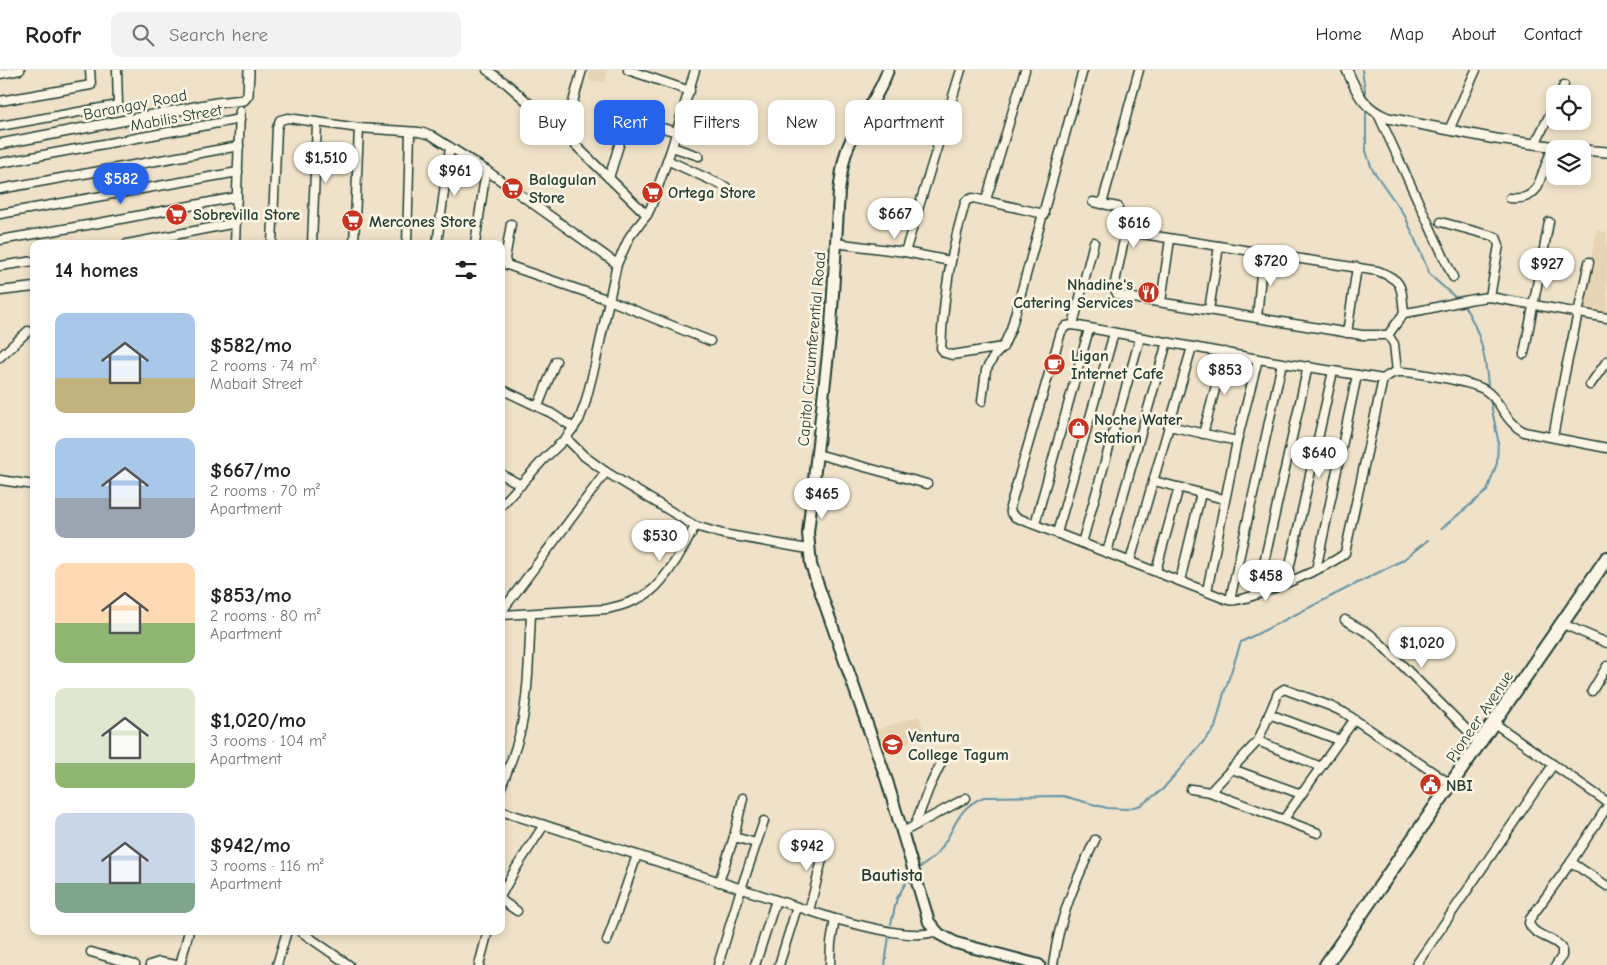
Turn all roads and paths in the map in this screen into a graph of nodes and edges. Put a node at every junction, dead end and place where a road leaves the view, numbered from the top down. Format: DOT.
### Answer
graph roads {
  1 [pos="20,70"];
  2 [pos="90,70"];
  3 [pos="116,70"];
  4 [pos="249,70"];
  5 [pos="487,70"];
  6 [pos="582,70"];
  7 [pos="628,70"];
  8 [pos="695,70"];
  9 [pos="888,70"];
  10 [pos="961,70"];
  11 [pos="1025,70"];
  12 [pos="1083,70"];
  13 [pos="1139,70"];
  14 [pos="1347,70"];
  15 [pos="1476,70"];
  16 [pos="0,74"];
  17 [pos="690,91"];
  18 [pos="525,100"];
  19 [pos="574,100"];
  20 [pos="687,100"];
  21 [pos="0,101"];
  22 [pos="240,111"];
  23 [pos="1378,114"];
  24 [pos="240,119"];
  25 [pos="1546,122"];
  26 [pos="317,123"];
  27 [pos="0,126"];
  28 [pos="359,128"];
  29 [pos="1449,130"];
  30 [pos="410,132"];
  31 [pos="675,136"];
  32 [pos="0,144"];
  33 [pos="1535,144"];
  34 [pos="575,145"];
  35 [pos="619,145"];
  36 [pos="1546,145"];
  37 [pos="239,146"];
  38 [pos="450,146"];
  39 [pos="672,147"];
  40 [pos="1591,151"];
  41 [pos="1607,152"];
  42 [pos="699,156"];
  43 [pos="667,160"];
  44 [pos="0,163"];
  45 [pos="1546,164"];
  46 [pos="486,170"];
  47 [pos="238,172"];
  48 [pos="609,178"];
  49 [pos="726,187"];
  50 [pos="0,189"];
  51 [pos="237,197"];
  52 [pos="1510,198"];
  53 [pos="986,200"];
  54 [pos="1093,202"];
  55 [pos="1102,204"];
  56 [pos="1118,207"];
  57 [pos="0,214"];
  58 [pos="647,214"];
  59 [pos="1044,214"];
  60 [pos="1441,222"];
  61 [pos="1549,222"];
  62 [pos="236,223"];
  63 [pos="511,224"];
  64 [pos="1170,239"];
  65 [pos="0,240"];
  66 [pos="148,240"];
  67 [pos="235,240"];
  68 [pos="272,240"];
  69 [pos="312,240"];
  70 [pos="354,240"];
  71 [pos="407,240"];
  72 [pos="438,240"];
  73 [pos="476,240"];
  74 [pos="1094,242"];
  75 [pos="835,243"];
  76 [pos="1219,246"];
  77 [pos="905,252"];
  78 [pos="1263,252"];
  79 [pos="950,261"];
  80 [pos="30,262"];
  81 [pos="1588,262"];
  82 [pos="617,264"];
  83 [pos="0,266"];
  84 [pos="1357,267"];
  85 [pos="1453,276"];
  86 [pos="30,287"];
  87 [pos="0,291"];
  88 [pos="1490,297"];
  89 [pos="609,300"];
  90 [pos="1161,302"];
  91 [pos="1533,305"];
  92 [pos="1210,310"];
  93 [pos="1404,313"];
  94 [pos="1577,314"];
  95 [pos="1257,318"];
  96 [pos="1607,318"];
  97 [pos="1073,325"];
  98 [pos="1089,329"];
  99 [pos="28,331"];
  100 [pos="1114,333"];
  101 [pos="1347,333"];
  102 [pos="1388,335"];
  103 [pos="1140,338"];
  104 [pos="710,341"];
  105 [pos="1167,342"];
  106 [pos="1003,347"];
  107 [pos="1192,347"];
  108 [pos="1225,352"];
  109 [pos="1524,354"];
  110 [pos="0,357"];
  111 [pos="1258,359"];
  112 [pos="556,361"];
  113 [pos="1607,361"];
  114 [pos="1282,362"];
  115 [pos="1308,366"];
  116 [pos="1333,371"];
  117 [pos="1397,372"];
  118 [pos="1358,375"];
  119 [pos="1383,379"];
  120 [pos="1590,385"];
  121 [pos="505,391"];
  122 [pos="982,402"];
  123 [pos="538,406"];
  124 [pos="1169,426"];
  125 [pos="574,428"];
  126 [pos="1203,434"];
  127 [pos="566,438"];
  128 [pos="1553,438"];
  129 [pos="1237,441"];
  130 [pos="1607,448"];
  131 [pos="817,454"];
  132 [pos="606,472"];
  133 [pos="505,476"];
  134 [pos="0,480"];
  135 [pos="1154,481"];
  136 [pos="927,484"];
  137 [pos="30,485"];
  138 [pos="521,485"];
  139 [pos="1179,487"];
  140 [pos="1201,493"];
  141 [pos="1224,499"];
  142 [pos="505,502"];
  143 [pos="1035,524"];
  144 [pos="695,526"];
  145 [pos="1057,533"];
  146 [pos="1082,543"];
  147 [pos="808,549"];
  148 [pos="1107,552"];
  149 [pos="1607,558"];
  150 [pos="1130,561"];
  151 [pos="1316,570"];
  152 [pos="1156,571"];
  153 [pos="1180,581"];
  154 [pos="1286,582"];
  155 [pos="1207,591"];
  156 [pos="1257,594"];
  157 [pos="1230,600"];
  158 [pos="505,609"];
  159 [pos="531,614"];
  160 [pos="505,615"];
  161 [pos="1345,620"];
  162 [pos="1563,624"];
  163 [pos="1607,643"];
  164 [pos="1607,666"];
  165 [pos="1592,691"];
  166 [pos="1269,714"];
  167 [pos="1354,720"];
  168 [pos="1494,723"];
  169 [pos="1339,740"];
  170 [pos="1258,741"];
  171 [pos="1480,743"];
  172 [pos="943,759"];
  173 [pos="1553,765"];
  174 [pos="1321,767"];
  175 [pos="1232,770"];
  176 [pos="505,777"];
  177 [pos="1452,785"];
  178 [pos="1191,789"];
  179 [pos="1210,792"];
  180 [pos="1301,794"];
  181 [pos="744,798"];
  182 [pos="966,798"];
  183 [pos="1607,802"];
  184 [pos="1607,807"];
  185 [pos="505,812"];
  186 [pos="1284,819"];
  187 [pos="764,821"];
  188 [pos="544,825"];
  189 [pos="915,825"];
  190 [pos="903,832"];
  191 [pos="1318,833"];
  192 [pos="734,836"];
  193 [pos="828,840"];
  194 [pos="1095,840"];
  195 [pos="756,844"];
  196 [pos="637,855"];
  197 [pos="1571,862"];
  198 [pos="719,882"];
  199 [pos="1607,886"];
  200 [pos="505,888"];
  201 [pos="741,889"];
  202 [pos="776,900"];
  203 [pos="505,903"];
  204 [pos="797,907"];
  205 [pos="809,910"];
  206 [pos="517,912"];
  207 [pos="836,919"];
  208 [pos="936,931"];
  209 [pos="188,935"];
  210 [pos="286,935"];
  211 [pos="306,935"];
  212 [pos="487,935"];
  213 [pos="607,941"];
  214 [pos="91,952"];
  215 [pos="135,965"];
  216 [pos="150,965"];
  217 [pos="176,965"];
  218 [pos="180,965"];
  219 [pos="277,965"];
  220 [pos="349,965"];
  221 [pos="479,965"];
  222 [pos="718,965"];
  223 [pos="755,965"];
  224 [pos="779,965"];
  225 [pos="830,965"];
  226 [pos="1039,965"];
  227 [pos="1053,965"];
  228 [pos="1326,965"];
  229 [pos="1416,965"];
  230 [pos="1556,965"];
  1 -- 16 [label="street"];
  2 -- 21 [label="street"];
  3 -- 27 [label="street"];
  4 -- 32 [label="street, Barangay Road"];
  5 -- 18 [label="street"];
  6 -- 19 [label="street"];
  7 -- 17 [label="street"];
  8 -- 17 [label="street"];
  9 -- 75 [label="main road, Capitol Circumferential Road"];
  10 -- 77 [label="street"];
  11 -- 53 [label="street"];
  12 -- 59 [label="street"];
  13 -- 55 [label="street"];
  14 -- 23 [label="street"];
  15 -- 29 [label="street"];
  17 -- 20 [label="street"];
  22 -- 24 [label="street"];
  23 -- 29 [label="street"];
  23 -- 85 [label="street"];
  24 -- 37 [label="street"];
  24 -- 44 [label="street, Mabilis Street"];
  25 -- 33 [label="street"];
  26 -- 28 [label="street"];
  26 -- 68 [label="street"];
  26 -- 69 [label="street"];
  28 -- 30 [label="street"];
  28 -- 70 [label="street"];
  29 -- 33 [label="street"];
  30 -- 38 [label="street"];
  30 -- 71 [label="street"];
  31 -- 39 [label="street"];
  33 -- 36 [label="street"];
  34 -- 48 [label="street"];
  35 -- 48 [label="street"];
  37 -- 47 [label="street"];
  37 -- 50 [label="street"];
  38 -- 46 [label="street"];
  38 -- 72 [label="street"];
  39 -- 42 [label="street"];
  39 -- 43 [label="street"];
  40 -- 41 [label="street"];
  43 -- 49 [label="street"];
  43 -- 58 [label="street"];
  45 -- 52 [label="street"];
  46 -- 73 [label="street"];
  46 -- 82 [label="street"];
  47 -- 51 [label="street"];
  47 -- 57 [label="street"];
  48 -- 58 [label="street"];
  51 -- 62 [label="street"];
  51 -- 65 [label="street"];
  53 -- 59 [label="street"];
  53 -- 79 [label="street"];
  54 -- 55 [label="street"];
  55 -- 56 [label="street"];
  58 -- 82 [label="street"];
  59 -- 106 [label="street"];
  60 -- 88 [label="street"];
  61 -- 91 [label="street"];
  62 -- 66 [label="street"];
  62 -- 67 [label="street"];
  63 -- 89 [label="street"];
  64 -- 76 [label="street"];
  64 -- 90 [label="street"];
  64 -- 90 [label="street"];
  74 -- 97 [label="street"];
  75 -- 77 [label="street"];
  75 -- 131 [label="main road, Capitol Circumferential Road"];
  76 -- 78 [label="street"];
  76 -- 92 [label="street"];
  77 -- 79 [label="street"];
  78 -- 84 [label="street"];
  78 -- 95 [label="street"];
  79 -- 106 [label="street"];
  80 -- 83 [label="street"];
  81 -- 94 [label="street"];
  82 -- 89 [label="street"];
  84 -- 93 [label="street"];
  84 -- 101 [label="street"];
  86 -- 87 [label="street"];
  88 -- 91 [label="street"];
  88 -- 93 [label="street"];
  89 -- 104 [label="street"];
  89 -- 125 [label="street"];
  90 -- 92 [label="street"];
  91 -- 94 [label="street"];
  91 -- 109 [label="street"];
  92 -- 95 [label="street"];
  93 -- 102 [label="street"];
  94 -- 96 [label="street"];
  94 -- 128 [label="street"];
  95 -- 101 [label="street"];
  97 -- 98 [label="street"];
  97 -- 143 [label="street"];
  98 -- 100 [label="street"];
  98 -- 143 [label="street"];
  99 -- 110 [label="street"];
  100 -- 103 [label="street"];
  100 -- 145 [label="street"];
  101 -- 102 [label="street"];
  102 -- 117 [label="street"];
  103 -- 105 [label="street"];
  103 -- 146 [label="street"];
  105 -- 107 [label="street"];
  105 -- 148 [label="street"];
  106 -- 122 [label="street"];
  107 -- 108 [label="street"];
  107 -- 124 [label="street"];
  108 -- 111 [label="street"];
  108 -- 126 [label="street"];
  111 -- 114 [label="street"];
  111 -- 129 [label="street"];
  112 -- 123 [label="street"];
  113 -- 120 [label="street"];
  114 -- 115 [label="street"];
  114 -- 157 [label="street"];
  115 -- 116 [label="street"];
  115 -- 156 [label="street"];
  116 -- 118 [label="street"];
  116 -- 154 [label="street"];
  117 -- 119 [label="street"];
  117 -- 128 [label="street"];
  118 -- 119 [label="street"];
  118 -- 151 [label="street"];
  119 -- 151 [label="street"];
  121 -- 123 [label="street"];
  123 -- 125 [label="street"];
  124 -- 126 [label="street"];
  124 -- 135 [label="street"];
  125 -- 127 [label="street"];
  126 -- 129 [label="street"];
  127 -- 132 [label="street"];
  127 -- 138 [label="street"];
  128 -- 130 [label="street"];
  129 -- 141 [label="street"];
  131 -- 136 [label="street"];
  131 -- 147 [label="main road, Capitol Circumferential Road"];
  132 -- 144 [label="street"];
  132 -- 158 [label="street"];
  133 -- 138 [label="street"];
  134 -- 137 [label="street"];
  135 -- 139 [label="street"];
  135 -- 150 [label="street"];
  138 -- 142 [label="street"];
  139 -- 140 [label="street"];
  139 -- 152 [label="street"];
  140 -- 141 [label="street"];
  140 -- 153 [label="street"];
  141 -- 155 [label="street"];
  143 -- 145 [label="street"];
  144 -- 147 [label="street"];
  144 -- 159 [label="street"];
  145 -- 146 [label="street"];
  146 -- 148 [label="street"];
  147 -- 190 [label="main road, Capitol Circumferential Road"];
  148 -- 150 [label="street"];
  149 -- 162 [label="highway, Pioneer Avenue"];
  150 -- 152 [label="street"];
  151 -- 154 [label="street"];
  152 -- 153 [label="street"];
  153 -- 155 [label="street"];
  154 -- 156 [label="street"];
  155 -- 157 [label="street"];
  156 -- 157 [label="street"];
  159 -- 160 [label="street"];
  159 -- 176 [label="street"];
  161 -- 171 [label="street"];
  162 -- 163 [label="street"];
  162 -- 168 [label="highway, Pioneer Avenue"];
  164 -- 165 [label="street"];
  166 -- 167 [label="street"];
  166 -- 169 [label="street"];
  166 -- 170 [label="street"];
  167 -- 169 [label="street"];
  167 -- 177 [label="street"];
  168 -- 171 [label="highway, Pioneer Avenue"];
  168 -- 173 [label="street"];
  169 -- 174 [label="street"];
  170 -- 174 [label="street"];
  170 -- 175 [label="street"];
  171 -- 177 [label="highway, Pioneer Avenue"];
  172 -- 189 [label="street"];
  173 -- 183 [label="street"];
  173 -- 229 [label="street"];
  174 -- 180 [label="street"];
  175 -- 179 [label="street"];
  175 -- 180 [label="street"];
  177 -- 228 [label="highway, Pioneer Avenue"];
  178 -- 179 [label="street"];
  179 -- 186 [label="street"];
  180 -- 186 [label="street"];
  181 -- 192 [label="street"];
  182 -- 189 [label="street"];
  184 -- 197 [label="street"];
  185 -- 188 [label="street"];
  186 -- 191 [label="street"];
  187 -- 195 [label="street"];
  188 -- 196 [label="street"];
  188 -- 200 [label="street"];
  189 -- 190 [label="street"];
  190 -- 208 [label="main road, Capitol Circumferential Road"];
  192 -- 195 [label="street"];
  192 -- 198 [label="street"];
  193 -- 205 [label="street"];
  194 -- 227 [label="street"];
  195 -- 201 [label="street"];
  196 -- 198 [label="street"];
  196 -- 213 [label="street"];
  197 -- 199 [label="street"];
  197 -- 230 [label="street"];
  198 -- 201 [label="street"];
  201 -- 202 [label="street"];
  201 -- 222 [label="street"];
  202 -- 204 [label="street"];
  202 -- 223 [label="street"];
  203 -- 206 [label="street"];
  204 -- 205 [label="street"];
  204 -- 224 [label="street"];
  205 -- 207 [label="street"];
  207 -- 208 [label="street"];
  207 -- 225 [label="street"];
  208 -- 226 [label="main road"];
  209 -- 218 [label="street"];
  210 -- 219 [label="street"];
  211 -- 220 [label="street"];
  212 -- 221 [label="street"];
  214 -- 215 [label="street"];
  216 -- 217 [label="street"];
}
